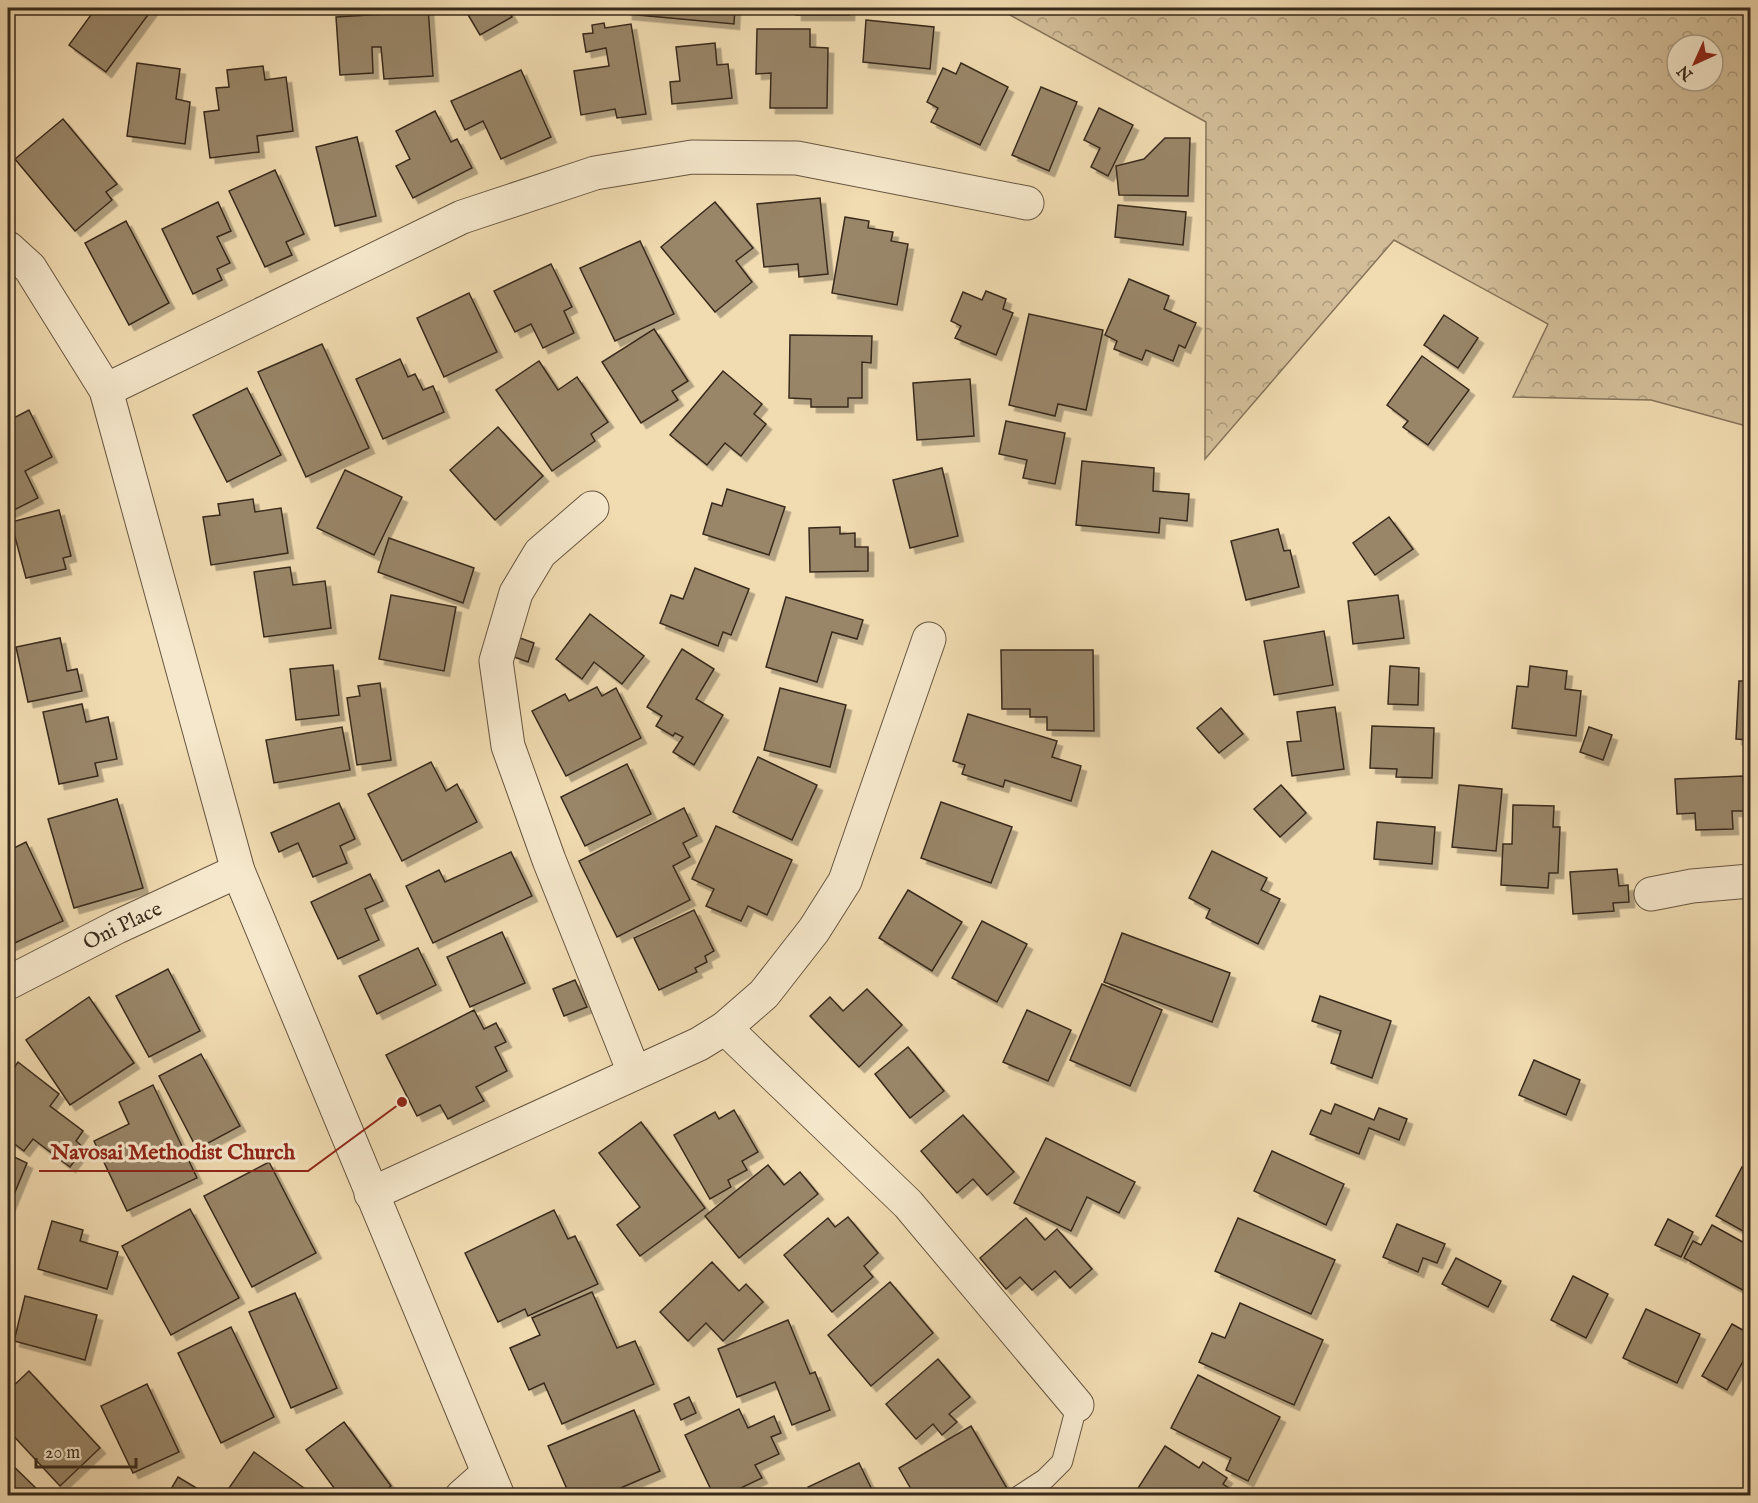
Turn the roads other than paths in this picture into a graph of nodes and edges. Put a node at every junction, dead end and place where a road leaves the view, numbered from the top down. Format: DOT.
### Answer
graph roads {
  1 [pos="1027,203"];
  2 [pos="8,248"];
  3 [pos="106,390"];
  4 [pos="592,508"];
  5 [pos="929,639"];
  6 [pos="238,871"];
  7 [pos="1750,881"];
  8 [pos="1651,894"];
  9 [pos="8,983"];
  10 [pos="725,1028"];
  11 [pos="633,1072"];
  12 [pos="371,1194"];
  13 [pos="1077,1405"];
  14 [pos="493,1484"];
  15 [pos="462,1496"];
  16 [pos="1019,1496"];
  1 -- 3 [label="street"];
  2 -- 3 [label="street"];
  3 -- 6 [label="street"];
  4 -- 11 [label="street"];
  5 -- 10 [label="street"];
  6 -- 9 [label="street, Oni Place"];
  6 -- 12 [label="street"];
  7 -- 8 [label="street"];
  10 -- 11 [label="street"];
  10 -- 13 [label="street"];
  11 -- 12 [label="street"];
  12 -- 14 [label="street"];
  13 -- 16 [label="lane"];
  14 -- 15 [label="street"];
}
